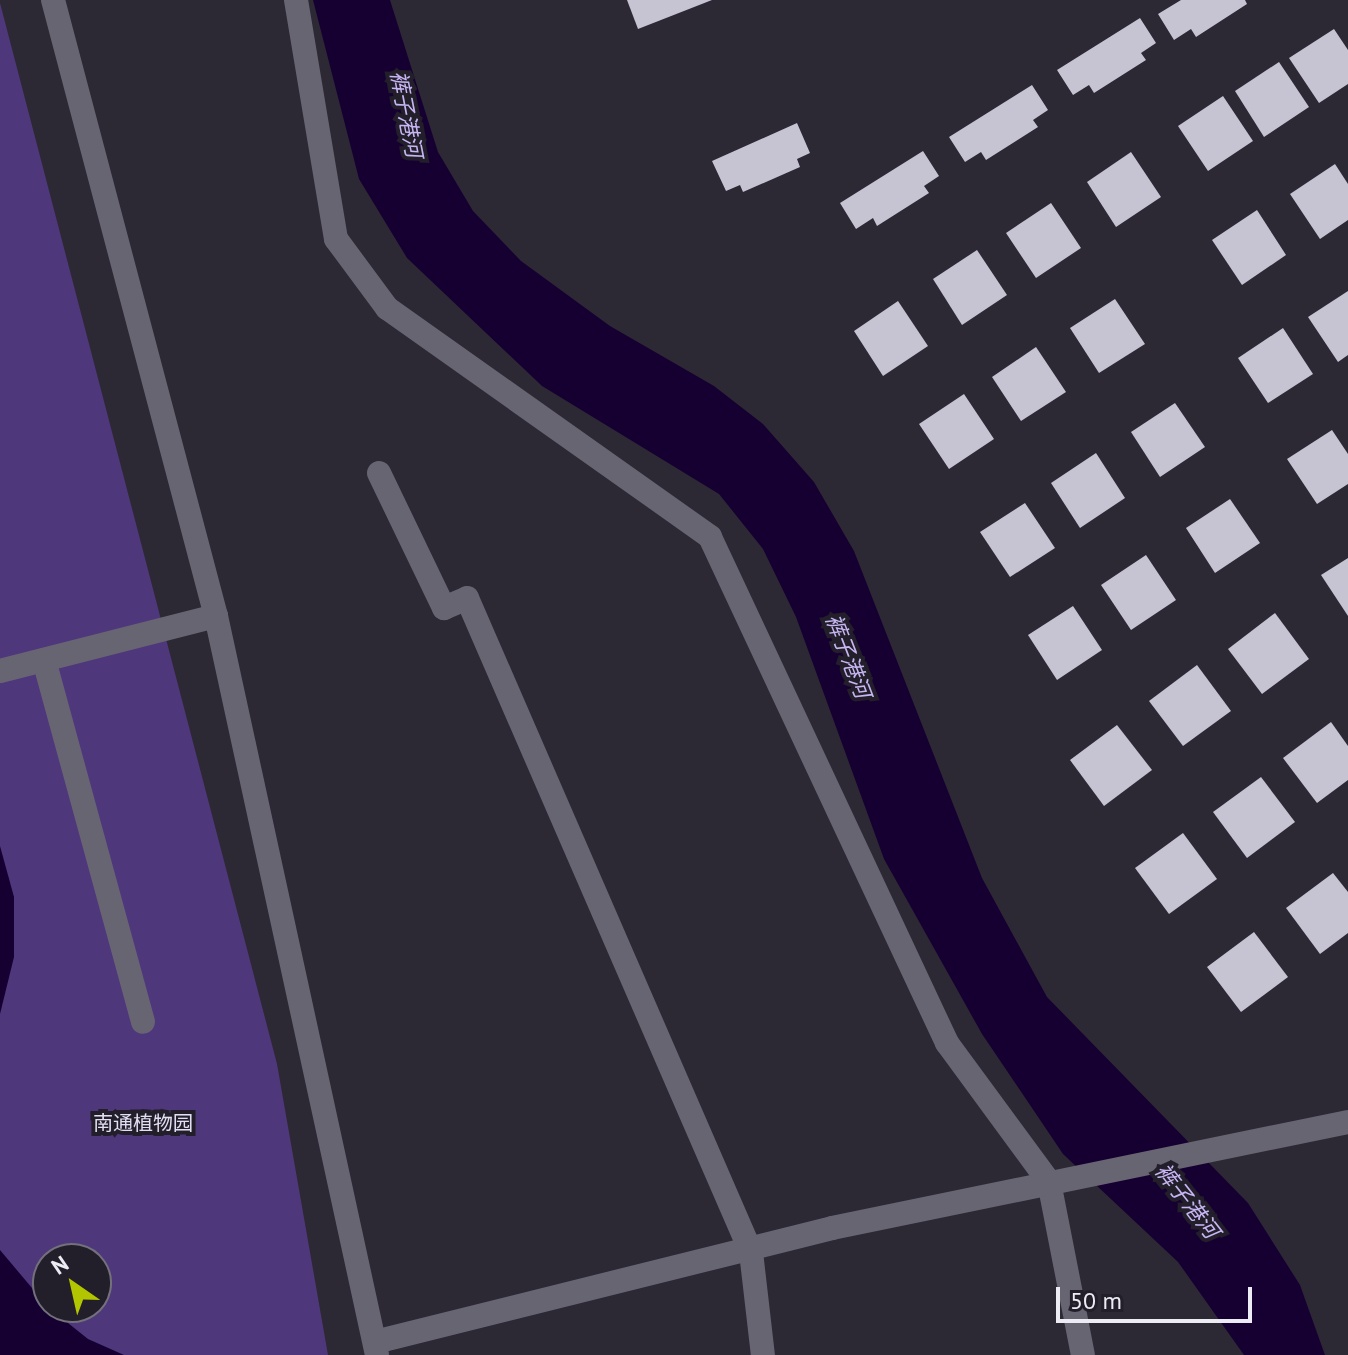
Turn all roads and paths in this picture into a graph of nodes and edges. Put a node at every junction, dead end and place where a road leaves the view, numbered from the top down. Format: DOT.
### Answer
graph roads {
  1 [pos="53,0"];
  2 [pos="296,0"];
  3 [pos="379,473"];
  4 [pos="216,616"];
  5 [pos="44,660"];
  6 [pos="0,671"];
  7 [pos="143,1022"];
  8 [pos="1348,1122"];
  9 [pos="1049,1182"];
  10 [pos="751,1252"];
  11 [pos="376,1349"];
  12 [pos="763,1355"];
  13 [pos="1083,1355"];
  1 -- 4 [label="street"];
  2 -- 9 [label="street"];
  3 -- 10 [label="street"];
  4 -- 5 [label="street"];
  4 -- 11 [label="street"];
  5 -- 6 [label="street"];
  5 -- 7 [label="street"];
  8 -- 9 [label="street"];
  9 -- 10 [label="street"];
  9 -- 13 [label="street"];
  10 -- 11 [label="street"];
  10 -- 12 [label="street"];
}
